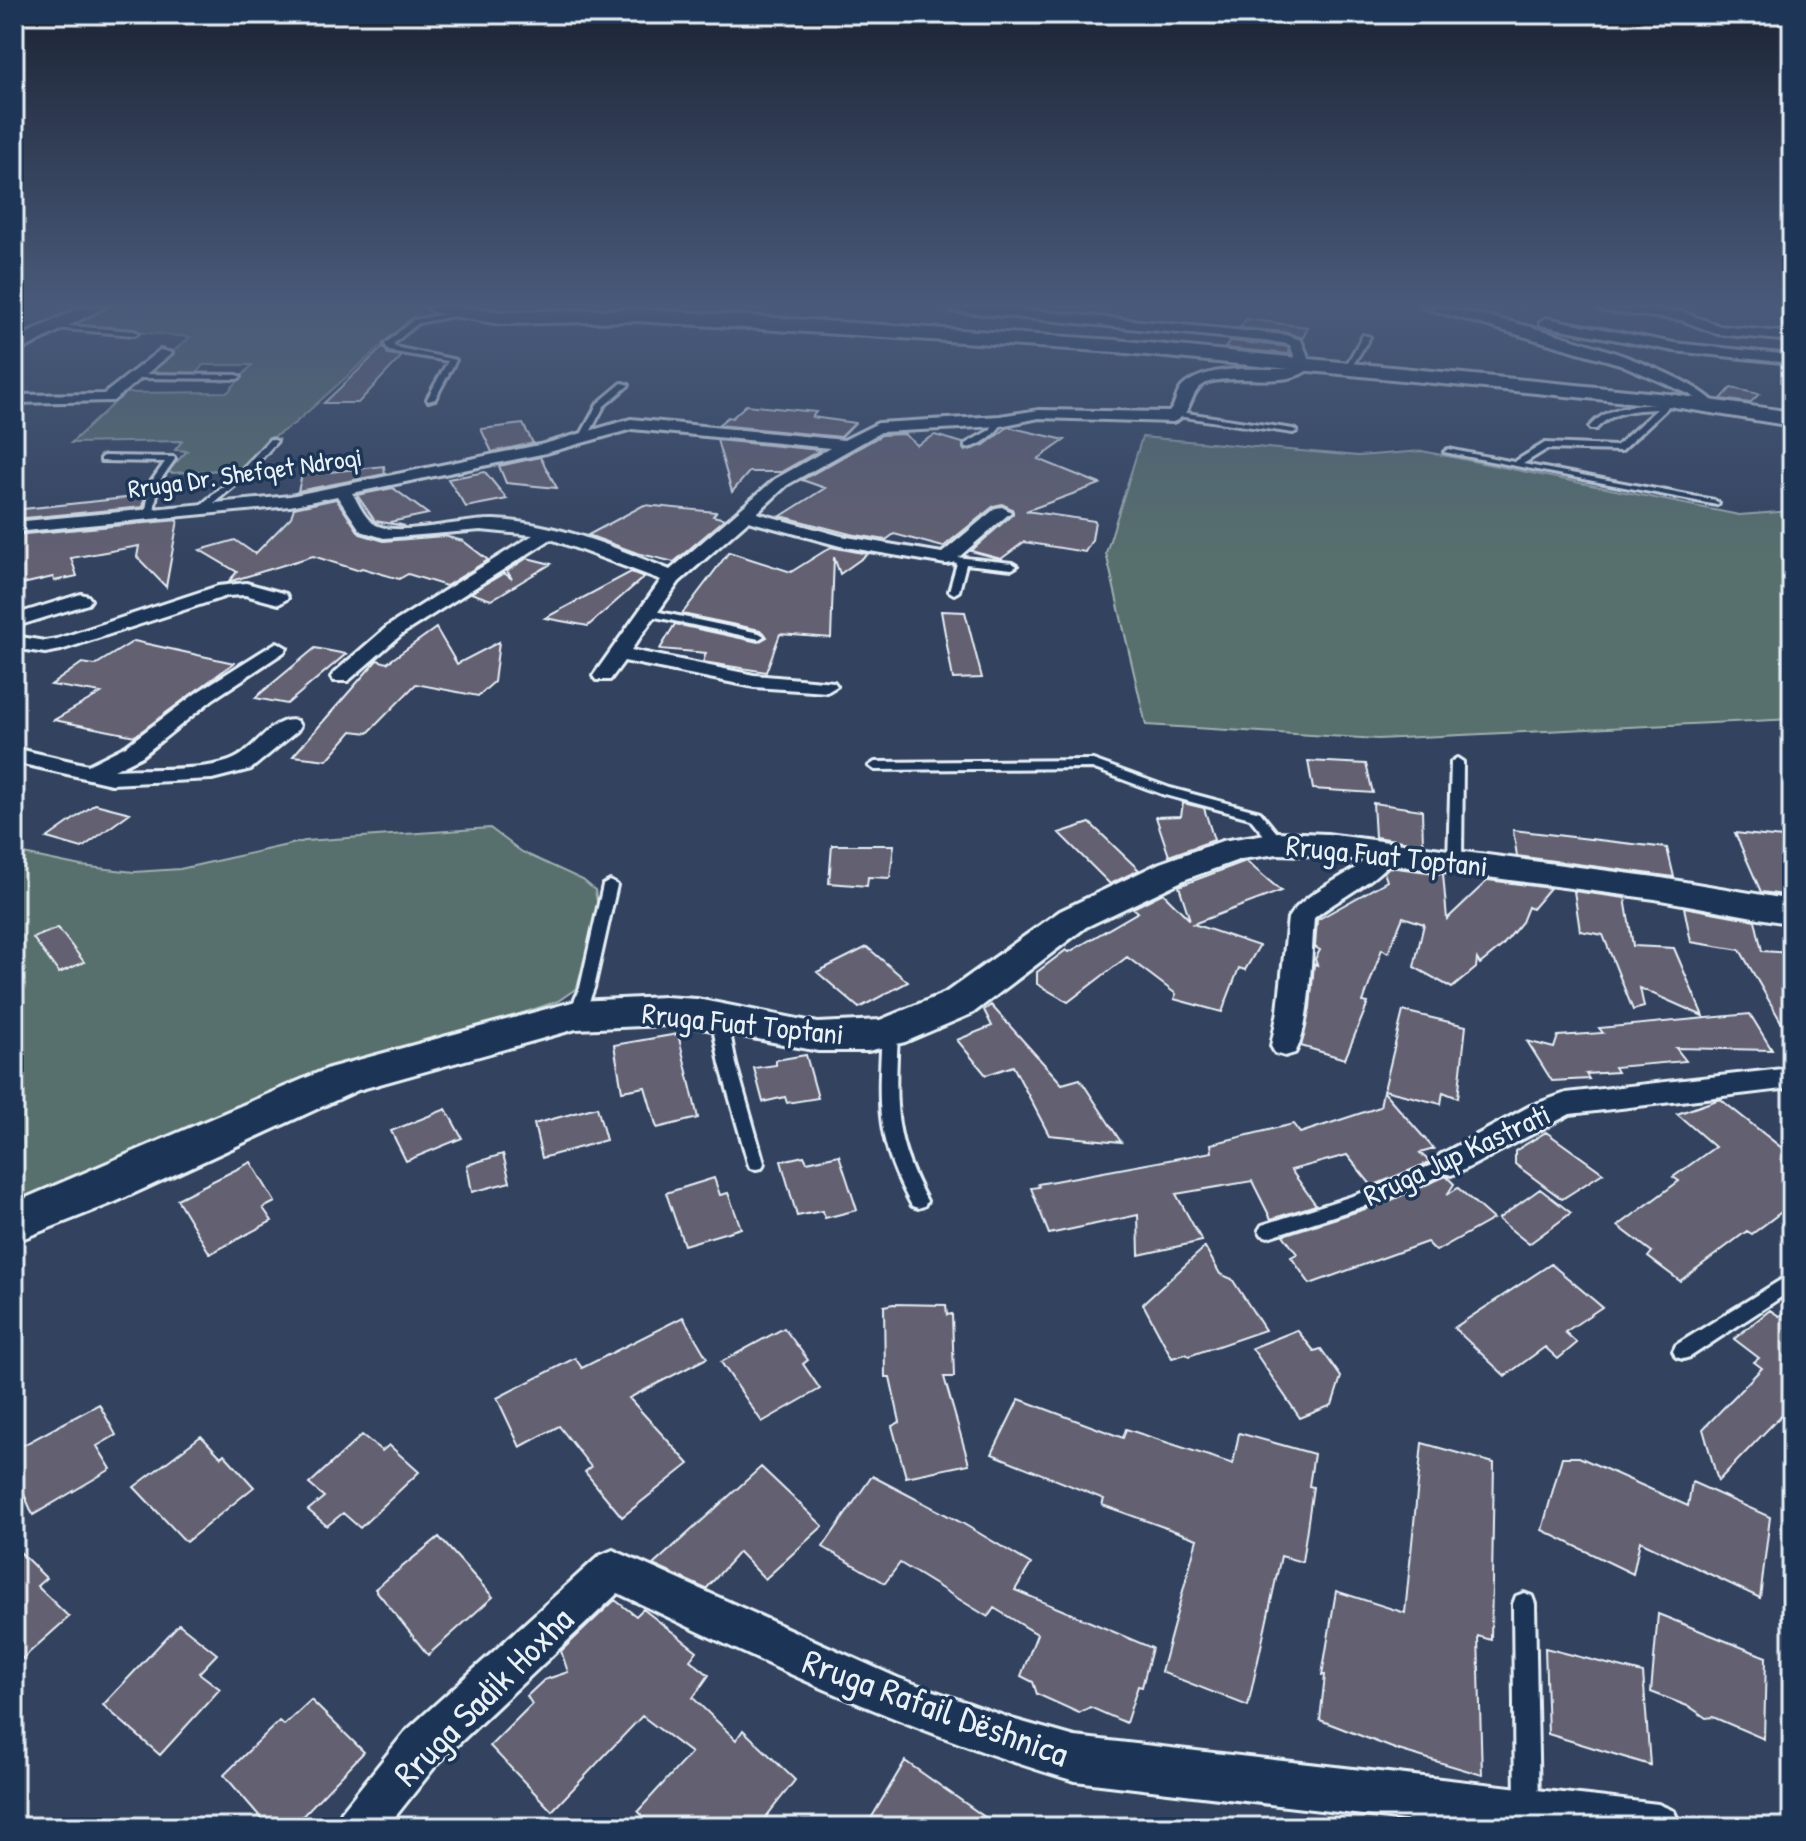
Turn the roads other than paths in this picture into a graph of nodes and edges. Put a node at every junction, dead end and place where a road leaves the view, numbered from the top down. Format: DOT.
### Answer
graph roads {
  1 [pos="115,393"];
  2 [pos="434,393"];
  3 [pos="616,393"];
  4 [pos="1186,393"];
  5 [pos="1571,393"];
  6 [pos="1696,393"];
  7 [pos="14,399"];
  8 [pos="431,399"];
  9 [pos="1666,403"];
  10 [pos="1710,405"];
  11 [pos="1180,414"];
  12 [pos="1792,419"];
  13 [pos="1000,421"];
  14 [pos="1593,427"];
  15 [pos="1293,431"];
  16 [pos="583,438"];
  17 [pos="273,441"];
  18 [pos="847,445"];
  19 [pos="968,446"];
  20 [pos="1448,452"];
  21 [pos="104,459"];
  22 [pos="1517,464"];
  23 [pos="343,492"];
  24 [pos="1714,503"];
  25 [pos="199,511"];
  26 [pos="1002,512"];
  27 [pos="150,515"];
  28 [pos="745,515"];
  29 [pos="14,527"];
  30 [pos="549,533"];
  31 [pos="954,560"];
  32 [pos="1012,566"];
  33 [pos="672,578"];
  34 [pos="954,591"];
  35 [pos="279,598"];
  36 [pos="81,600"];
  37 [pos="650,613"];
  38 [pos="14,621"];
  39 [pos="759,636"];
  40 [pos="14,642"];
  41 [pos="277,648"];
  42 [pos="619,654"];
  43 [pos="603,676"];
  44 [pos="341,677"];
  45 [pos="827,686"];
  46 [pos="289,726"];
  47 [pos="14,755"];
  48 [pos="1457,762"];
  49 [pos="875,766"];
  50 [pos="90,773"];
  51 [pos="1278,843"];
  52 [pos="1385,853"];
  53 [pos="1455,861"];
  54 [pos="610,885"];
  55 [pos="1792,912"];
  56 [pos="576,1015"];
  57 [pos="719,1017"];
  58 [pos="890,1032"];
  59 [pos="1285,1046"];
  60 [pos="1792,1078"];
  61 [pos="756,1163"];
  62 [pos="1451,1163"];
  63 [pos="918,1201"];
  64 [pos="14,1223"];
  65 [pos="1268,1230"];
  66 [pos="1792,1280"];
  67 [pos="1683,1351"];
  68 [pos="613,1570"];
  69 [pos="1524,1604"];
  70 [pos="1527,1810"];
  71 [pos="358,1827"];
  72 [pos="1658,1827"];
  1 -- 7 [label="street"];
  2 -- 8 [label="lane"];
  3 -- 16 [label="lane"];
  4 -- 11 [label="street"];
  5 -- 9 [label="main road"];
  6 -- 10 [label="street"];
  9 -- 10 [label="main road"];
  9 -- 14 [label="lane"];
  9 -- 22 [label="lane"];
  10 -- 12 [label="main road"];
  11 -- 13 [label="street"];
  11 -- 15 [label="lane"];
  13 -- 18 [label="street"];
  13 -- 19 [label="lane"];
  16 -- 18 [label="street, Rruga Dr. Shefqet Ndroqi"];
  16 -- 23 [label="street, Rruga Dr. Shefqet Ndroqi"];
  17 -- 25 [label="lane"];
  18 -- 28 [label="street"];
  20 -- 22 [label="lane"];
  21 -- 27 [label="lane"];
  22 -- 24 [label="lane"];
  23 -- 25 [label="street, Rruga Dr. Shefqet Ndroqi"];
  23 -- 30 [label="street"];
  25 -- 27 [label="street, Rruga Dr. Shefqet Ndroqi"];
  26 -- 31 [label="street"];
  27 -- 29 [label="street, Rruga Dr. Shefqet Ndroqi"];
  28 -- 31 [label="street"];
  28 -- 33 [label="street"];
  30 -- 33 [label="street"];
  30 -- 44 [label="street"];
  31 -- 32 [label="lane"];
  31 -- 34 [label="lane"];
  33 -- 37 [label="street"];
  35 -- 40 [label="street"];
  36 -- 38 [label="street"];
  37 -- 39 [label="lane"];
  37 -- 42 [label="street"];
  41 -- 50 [label="street"];
  42 -- 43 [label="street"];
  42 -- 45 [label="street"];
  46 -- 50 [label="street"];
  47 -- 50 [label="street"];
  48 -- 53 [label="lane"];
  49 -- 51 [label="lane"];
  51 -- 52 [label="main road, Rruga Fuat Toptani"];
  51 -- 58 [label="main road, Rruga Fuat Toptani"];
  52 -- 53 [label="main road, Rruga Fuat Toptani"];
  52 -- 59 [label="street"];
  53 -- 55 [label="main road, Rruga Fuat Toptani"];
  54 -- 56 [label="lane"];
  56 -- 57 [label="main road, Rruga Fuat Toptani"];
  56 -- 64 [label="main road, Rruga Fuat Toptani"];
  57 -- 58 [label="main road, Rruga Fuat Toptani"];
  57 -- 61 [label="lane"];
  58 -- 63 [label="lane"];
  60 -- 62 [label="street, Rruga Jup Kastrati"];
  62 -- 65 [label="lane, Rruga Jup Kastrati"];
  66 -- 67 [label="lane"];
  68 -- 70 [label="street, Rruga Rafail Dëshnica"];
  68 -- 71 [label="street, Rruga Sadik Hoxha"];
  69 -- 70 [label="lane"];
  70 -- 72 [label="street, Rruga Rafail Dëshnica"];
}
